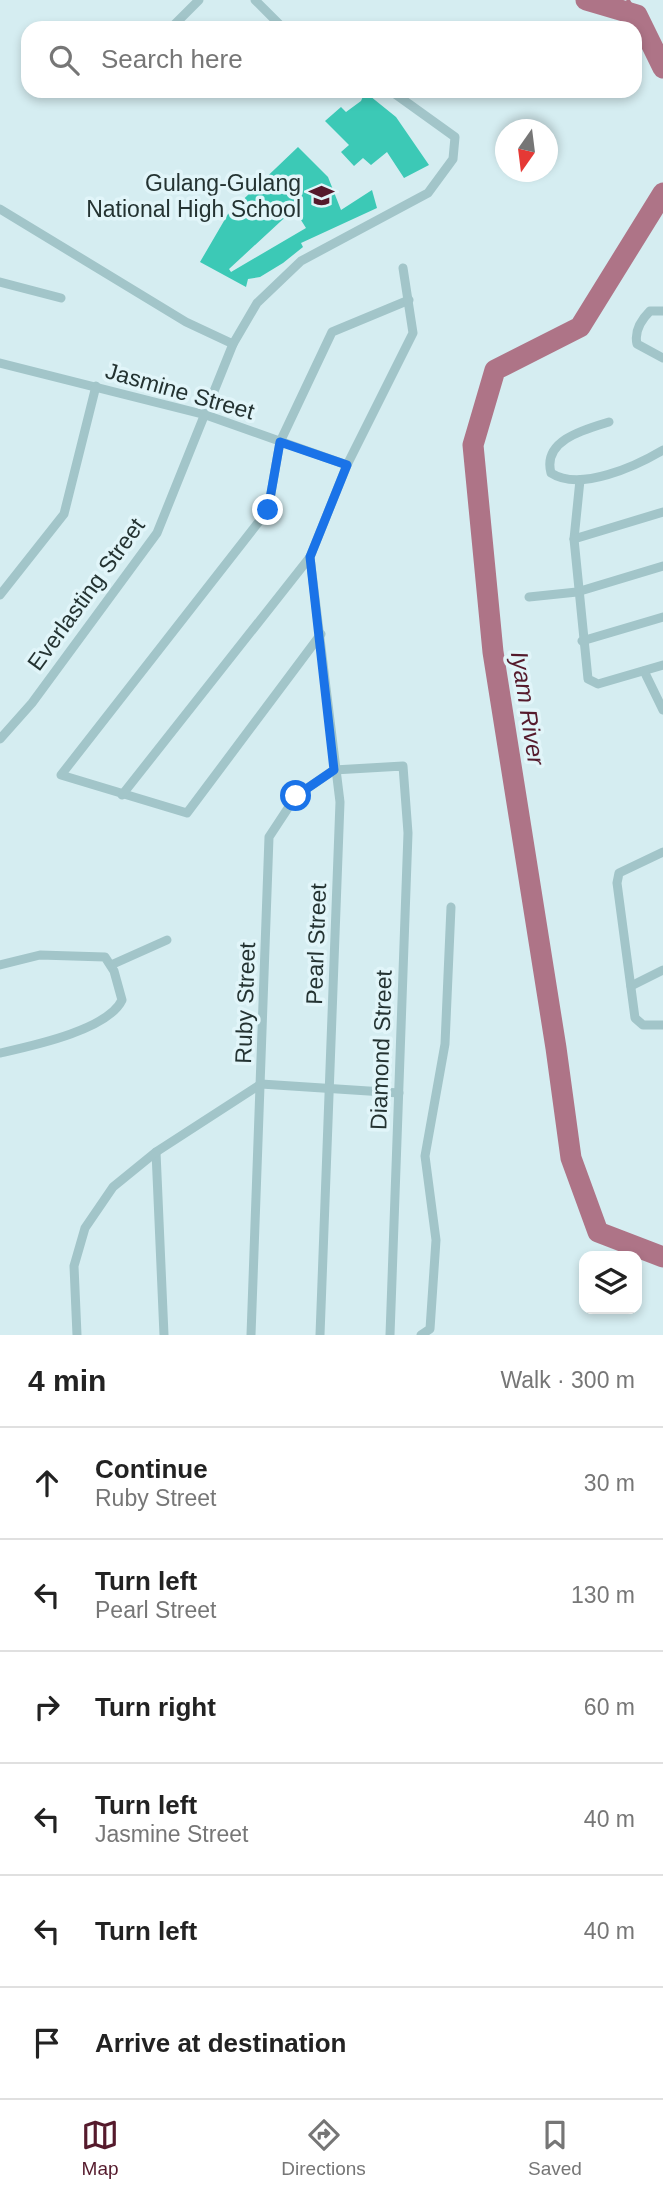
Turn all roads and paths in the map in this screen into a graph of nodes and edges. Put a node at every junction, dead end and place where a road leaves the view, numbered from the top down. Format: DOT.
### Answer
graph roads {
  1 [pos="199,0"];
  2 [pos="255,0"];
  3 [pos="180,19"];
  4 [pos="277,21"];
  5 [pos="401,98"];
  6 [pos="0,209"];
  7 [pos="403,268"];
  8 [pos="0,282"];
  9 [pos="61,298"];
  10 [pos="409,300"];
  11 [pos="663,311"];
  12 [pos="233,344"];
  13 [pos="663,358"];
  14 [pos="0,363"];
  15 [pos="96,386"];
  16 [pos="206,415"];
  17 [pos="609,422"];
  18 [pos="280,442"];
  19 [pos="663,450"];
  20 [pos="347,465"];
  21 [pos="580,480"];
  22 [pos="663,512"];
  23 [pos="574,539"];
  24 [pos="310,557"];
  25 [pos="663,566"];
  26 [pos="577,592"];
  27 [pos="0,595"];
  28 [pos="529,597"];
  29 [pos="663,617"];
  30 [pos="321,635"];
  31 [pos="582,641"];
  32 [pos="663,665"];
  33 [pos="644,671"];
  34 [pos="663,710"];
  35 [pos="0,739"];
  36 [pos="334,770"];
  37 [pos="122,795"];
  38 [pos="663,852"];
  39 [pos="451,907"];
  40 [pos="167,940"];
  41 [pos="0,965"];
  42 [pos="111,965"];
  43 [pos="663,970"];
  44 [pos="631,986"];
  45 [pos="663,1025"];
  46 [pos="0,1054"];
  47 [pos="261,1084"];
  48 [pos="330,1087"];
  49 [pos="398,1093"];
  50 [pos="156,1152"];
  51 [pos="431,1332"];
  52 [pos="77,1335"];
  53 [pos="164,1335"];
  54 [pos="251,1335"];
  55 [pos="320,1335"];
  56 [pos="390,1335"];
  57 [pos="421,1335"];
  1 -- 3 [label="street"];
  2 -- 4 [label="street"];
  5 -- 12 [label="street, Everlasting Street"];
  6 -- 12 [label="street"];
  7 -- 10 [label="street"];
  8 -- 9 [label="street"];
  10 -- 18 [label="street"];
  10 -- 20 [label="street"];
  11 -- 13 [label="street"];
  12 -- 16 [label="street, Everlasting Street"];
  14 -- 15 [label="street, Jasmine Street"];
  15 -- 16 [label="street, Jasmine Street"];
  15 -- 27 [label="street"];
  16 -- 18 [label="street, Jasmine Street"];
  16 -- 35 [label="street, Everlasting Street"];
  17 -- 21 [label="street"];
  18 -- 20 [label="street, Jasmine Street"];
  18 -- 37 [label="street"];
  19 -- 21 [label="street"];
  20 -- 24 [label="street"];
  21 -- 23 [label="street"];
  22 -- 23 [label="street"];
  23 -- 26 [label="street"];
  24 -- 30 [label="street, Pearl Street"];
  24 -- 37 [label="street"];
  25 -- 26 [label="street"];
  26 -- 28 [label="street"];
  26 -- 31 [label="street"];
  29 -- 31 [label="street"];
  30 -- 36 [label="street, Pearl Street"];
  30 -- 37 [label="street"];
  31 -- 33 [label="street"];
  32 -- 33 [label="street"];
  33 -- 34 [label="street"];
  36 -- 47 [label="street, Ruby Street"];
  36 -- 48 [label="street, Pearl Street"];
  36 -- 49 [label="street, Diamond Street"];
  38 -- 44 [label="street"];
  39 -- 51 [label="street"];
  40 -- 42 [label="street"];
  41 -- 42 [label="street"];
  42 -- 46 [label="street"];
  43 -- 44 [label="street"];
  44 -- 45 [label="street"];
  47 -- 48 [label="street"];
  47 -- 50 [label="street"];
  47 -- 54 [label="street, Ruby Street"];
  48 -- 49 [label="street"];
  48 -- 55 [label="street, Pearl Street"];
  49 -- 56 [label="street, Diamond Street"];
  50 -- 52 [label="street"];
  50 -- 53 [label="street"];
  51 -- 57 [label="street"];
}
